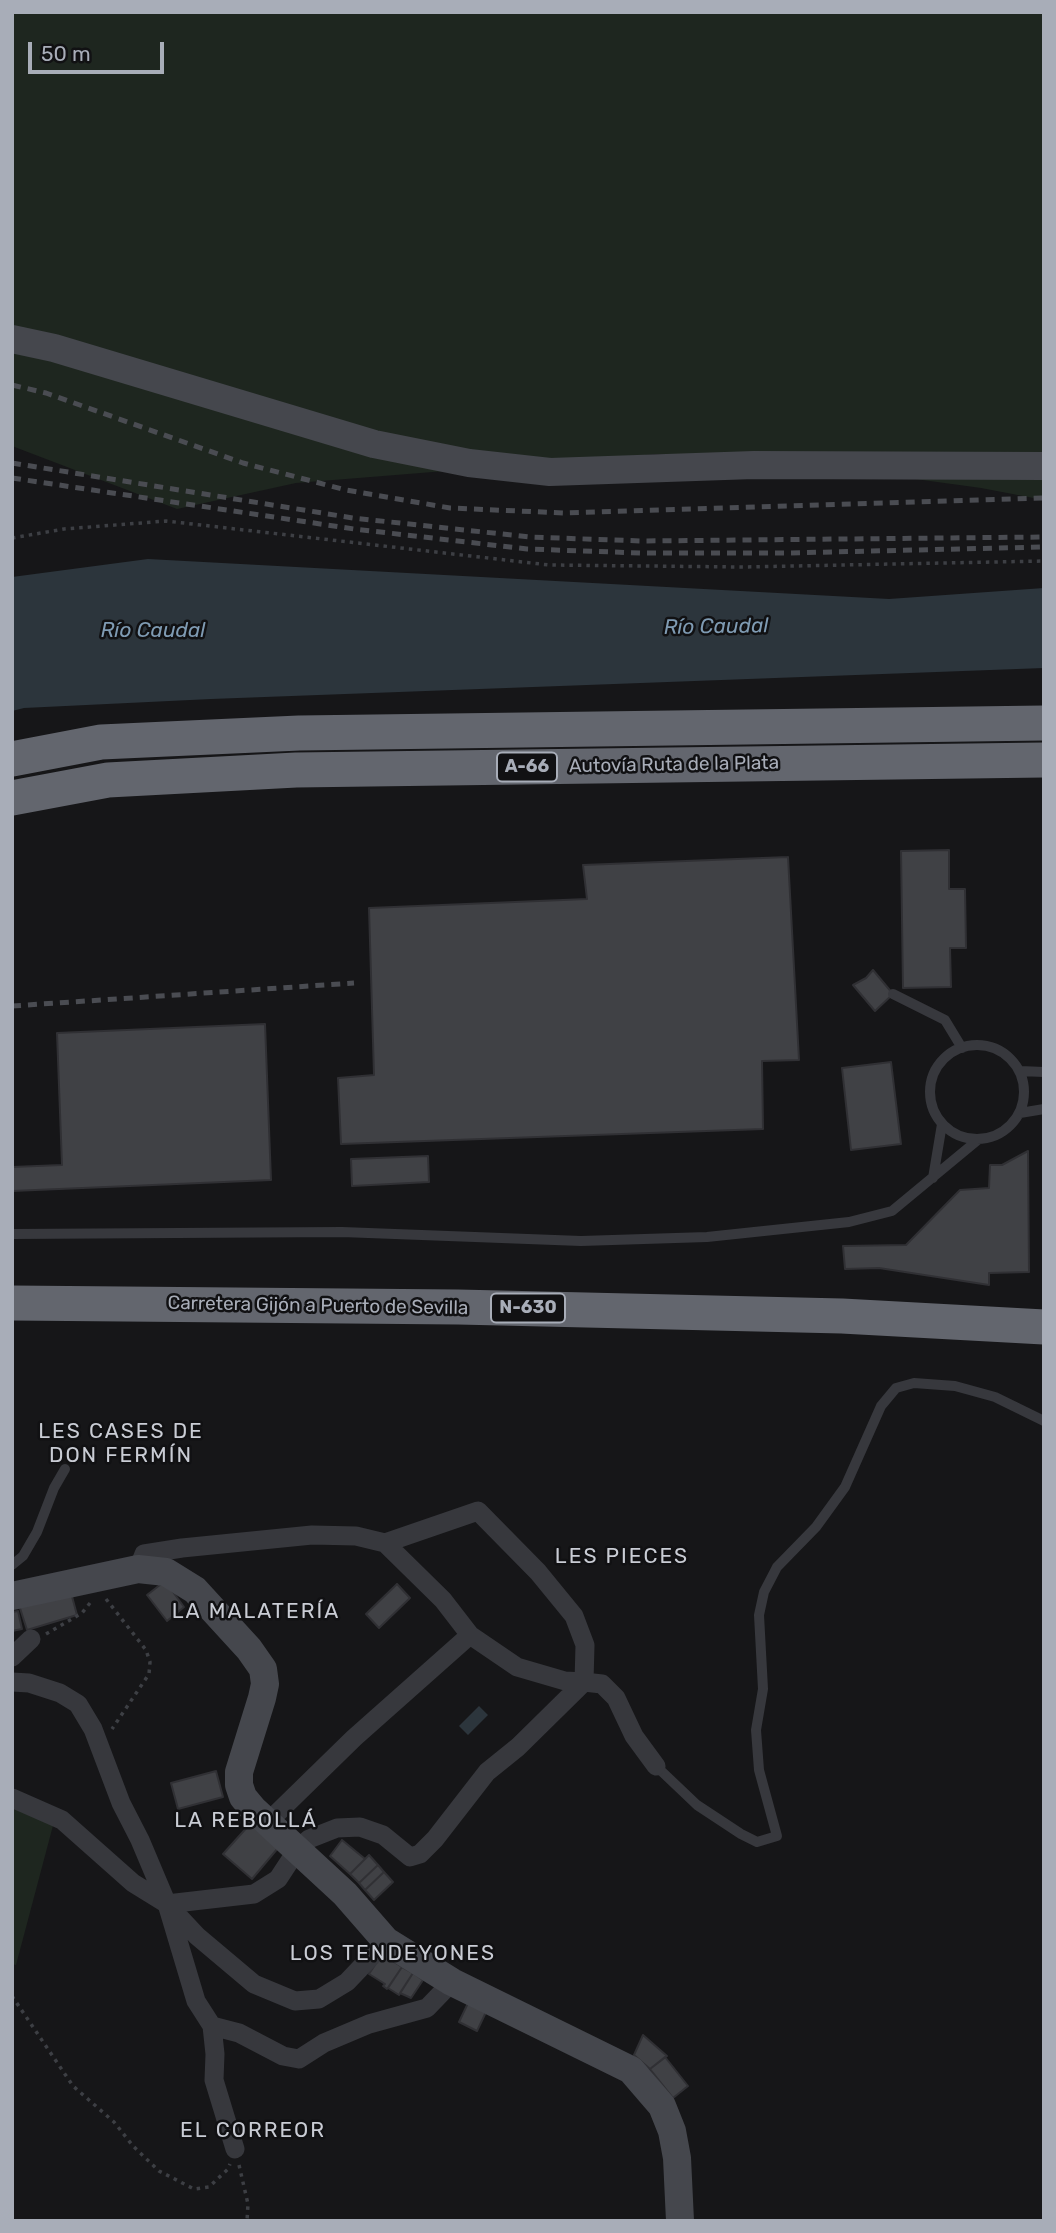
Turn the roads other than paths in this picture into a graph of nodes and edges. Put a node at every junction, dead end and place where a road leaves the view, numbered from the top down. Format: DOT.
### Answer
graph roads {
  1 [pos="12,339"];
  2 [pos="1044,466"];
  3 [pos="1044,723"];
  4 [pos="12,759"];
  5 [pos="1044,760"];
  6 [pos="12,799"];
  7 [pos="893,994"];
  8 [pos="962,1048"];
  9 [pos="1020,1071"];
  10 [pos="1044,1072"];
  11 [pos="1044,1109"];
  12 [pos="1020,1113"];
  13 [pos="942,1124"];
  14 [pos="979,1139"];
  15 [pos="933,1178"];
  16 [pos="12,1234"];
  17 [pos="12,1303"];
  18 [pos="1044,1328"];
  19 [pos="1044,1421"];
  20 [pos="65,1469"];
  21 [pos="385,1543"];
  22 [pos="12,1565"];
  23 [pos="138,1569"];
  24 [pos="12,1595"];
  25 [pos="470,1635"];
  26 [pos="31,1639"];
  27 [pos="12,1657"];
  28 [pos="12,1682"];
  29 [pos="584,1682"];
  30 [pos="656,1766"];
  31 [pos="12,1798"];
  32 [pos="268,1822"];
  33 [pos="297,1850"];
  34 [pos="167,1904"];
  35 [pos="386,1941"];
  36 [pos="452,1982"];
  37 [pos="212,2026"];
  38 [pos="235,2149"];
  39 [pos="680,2221"];
  1 -- 2 [label="street"];
  3 -- 4 [label="highway, Autovía Ruta de la Plata / A-66"];
  5 -- 6 [label="highway, Autovía Ruta de la Plata / A-66"];
  7 -- 8 [label="lane"];
  8 -- 9 [label="lane"];
  8 -- 13 [label="lane"];
  9 -- 10 [label="lane"];
  9 -- 12 [label="lane"];
  11 -- 12 [label="lane"];
  12 -- 14 [label="lane"];
  13 -- 14 [label="lane"];
  13 -- 15 [label="lane"];
  14 -- 15 [label="lane"];
  15 -- 16 [label="lane"];
  17 -- 18 [label="highway, Carretera Gijón a Puerto de Sevilla / N-630"];
  19 -- 30 [label="lane"];
  20 -- 22 [label="lane"];
  21 -- 23 [label="street"];
  21 -- 25 [label="street"];
  21 -- 29 [label="street"];
  23 -- 24 [label="street"];
  23 -- 32 [label="street"];
  25 -- 29 [label="street"];
  25 -- 32 [label="street"];
  26 -- 27 [label="street"];
  28 -- 34 [label="street"];
  29 -- 30 [label="street"];
  29 -- 33 [label="street"];
  31 -- 34 [label="street"];
  32 -- 33 [label="street"];
  33 -- 34 [label="street"];
  33 -- 35 [label="street"];
  34 -- 35 [label="street"];
  34 -- 37 [label="street"];
  35 -- 36 [label="street"];
  36 -- 37 [label="street"];
  36 -- 39 [label="street"];
  37 -- 38 [label="street"];
}
